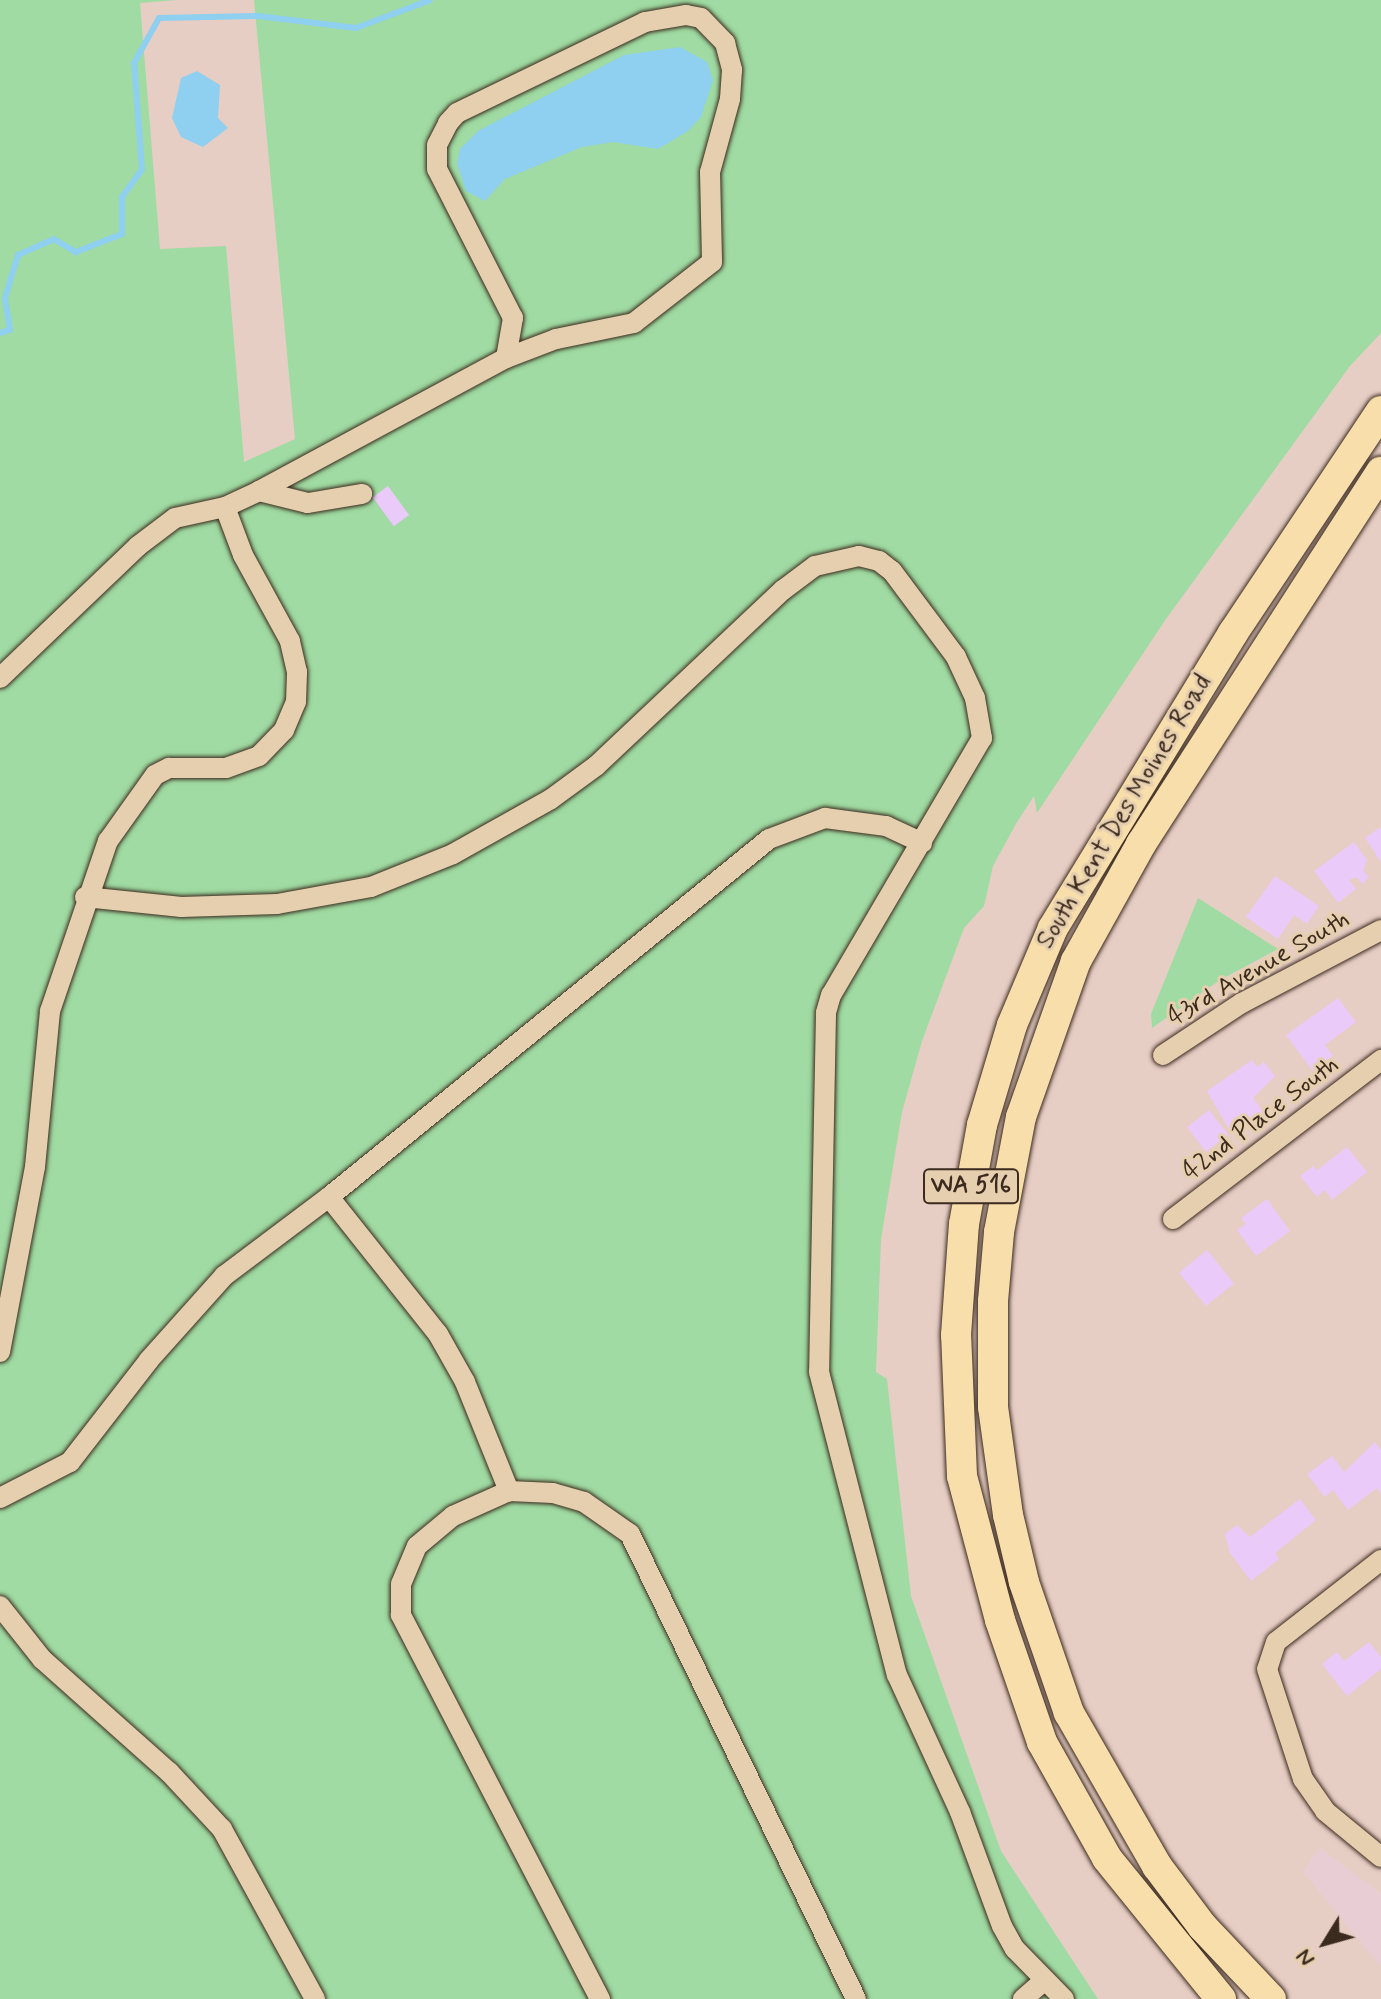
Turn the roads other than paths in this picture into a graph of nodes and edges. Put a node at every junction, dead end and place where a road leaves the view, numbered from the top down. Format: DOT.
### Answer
graph roads {
  1 [pos="506,358"];
  2 [pos="1381,411"];
  3 [pos="1381,472"];
  4 [pos="259,491"];
  5 [pos="362,494"];
  6 [pos="225,507"];
  7 [pos="0,678"];
  8 [pos="922,843"];
  9 [pos="85,897"];
  10 [pos="1381,931"];
  11 [pos="1163,1055"];
  12 [pos="1381,1060"];
  13 [pos="329,1197"];
  14 [pos="1173,1219"];
  15 [pos="0,1352"];
  16 [pos="509,1491"];
  17 [pos="0,1498"];
  18 [pos="1381,1560"];
  19 [pos="0,1606"];
  20 [pos="1381,1857"];
  21 [pos="1044,1981"];
  22 [pos="315,1999"];
  23 [pos="600,1999"];
  24 [pos="856,1999"];
  25 [pos="1023,1999"];
  26 [pos="1064,1999"];
  27 [pos="1221,1999"];
  28 [pos="1271,1999"];
  1 -- 1 [label="street"];
  1 -- 4 [label="street"];
  2 -- 27 [label="highway, South Kent Des Moines Road / WA 516"];
  3 -- 28 [label="highway, South Kent Des Moines Road / WA 516"];
  4 -- 5 [label="street"];
  4 -- 6 [label="street"];
  6 -- 7 [label="street"];
  6 -- 9 [label="street"];
  8 -- 9 [label="street"];
  8 -- 13 [label="street"];
  8 -- 21 [label="street"];
  9 -- 15 [label="street"];
  10 -- 11 [label="street, 43rd Avenue South"];
  12 -- 14 [label="street, 42nd Place South"];
  13 -- 16 [label="street"];
  13 -- 17 [label="street"];
  16 -- 23 [label="street"];
  16 -- 24 [label="street"];
  18 -- 20 [label="street"];
  19 -- 22 [label="street"];
  21 -- 25 [label="street"];
  21 -- 26 [label="street"];
}
